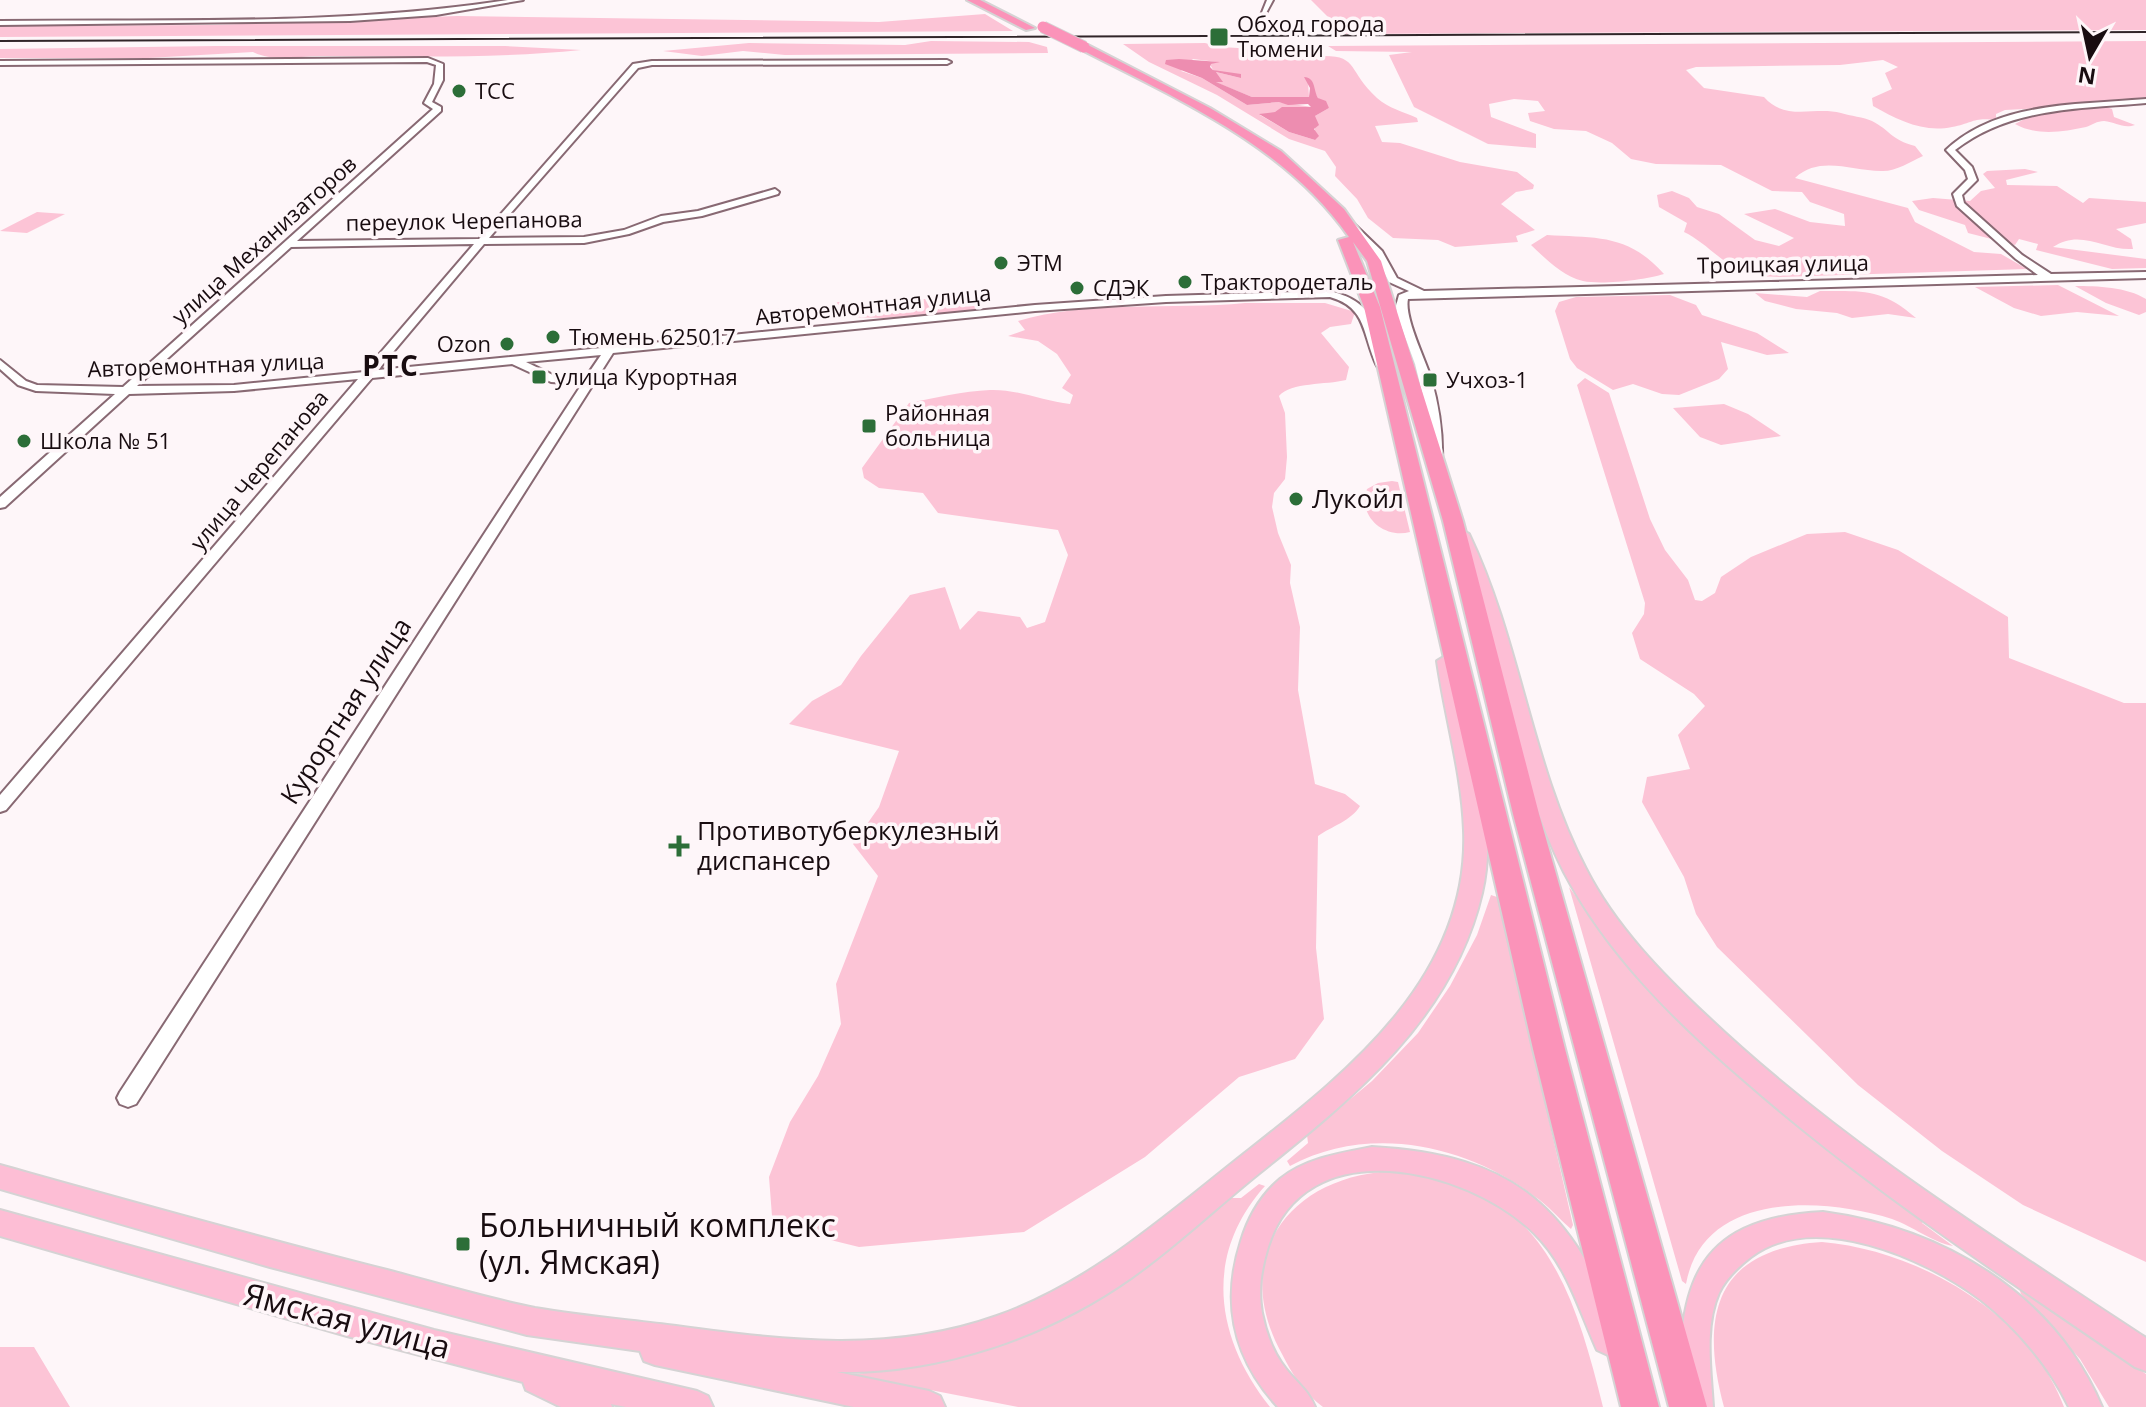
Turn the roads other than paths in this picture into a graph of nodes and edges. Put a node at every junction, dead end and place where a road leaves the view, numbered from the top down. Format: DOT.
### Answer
graph roads {
  1 [pos="520,0"];
  2 [pos="972,0"];
  3 [pos="986,0"];
  4 [pos="1270,0"];
  5 [pos="1263,14"];
  6 [pos="0,23"];
  7 [pos="1077,48"];
  8 [pos="947,62"];
  9 [pos="0,63"];
  10 [pos="2146,101"];
  11 [pos="775,192"];
  12 [pos="1347,232"];
  13 [pos="482,241"];
  14 [pos="291,244"];
  15 [pos="2146,275"];
  16 [pos="2049,278"];
  17 [pos="1420,292"];
  18 [pos="1330,294"];
  19 [pos="608,353"];
  20 [pos="516,362"];
  21 [pos="0,363"];
  22 [pos="1388,374"];
  23 [pos="365,377"];
  24 [pos="590,381"];
  25 [pos="128,390"];
  26 [pos="1436,464"];
  27 [pos="0,504"];
  28 [pos="1453,521"];
  29 [pos="1436,578"];
  30 [pos="0,806"];
  31 [pos="128,1098"];
  32 [pos="0,1177"];
  33 [pos="0,1223"];
  34 [pos="527,1321"];
  35 [pos="2146,1356"];
  36 [pos="500,1362"];
  37 [pos="596,1407"];
  38 [pos="697,1407"];
  39 [pos="929,1407"];
  40 [pos="1299,1407"];
  41 [pos="1638,1407"];
  42 [pos="1688,1407"];
  43 [pos="1697,1407"];
  44 [pos="2086,1407"];
  1 -- 6 [label="street"];
  2 -- 7 [label="highway"];
  3 -- 7 [label="highway, bridge"];
  4 -- 5 [label="street"];
  7 -- 12 [label="highway"];
  8 -- 13 [label="street, улица Черепанова"];
  9 -- 14 [label="street, улица Механизаторов"];
  10 -- 16 [label="street"];
  11 -- 13 [label="street, переулок Черепанова"];
  12 -- 17 [label="street"];
  12 -- 18 [label="street"];
  12 -- 22 [label="highway"];
  12 -- 26 [label="highway"];
  13 -- 14 [label="street, переулок Черепанова"];
  13 -- 23 [label="street, улица Черепанова"];
  14 -- 25 [label="street, улица Механизаторов"];
  15 -- 16 [label="street, Троицкая улица"];
  16 -- 17 [label="street, Троицкая улица"];
  17 -- 26 [label="street"];
  18 -- 19 [label="street, Авторемонтная улица"];
  18 -- 22 [label="street"];
  19 -- 20 [label="street, Авторемонтная улица"];
  19 -- 24 [label="street, Курортная улица"];
  20 -- 23 [label="street, Авторемонтная улица"];
  20 -- 24 [label="street"];
  21 -- 25 [label="street, Авторемонтная улица"];
  22 -- 29 [label="highway"];
  23 -- 25 [label="street, Авторемонтная улица"];
  23 -- 30 [label="street, улица Черепанова"];
  24 -- 31 [label="street, Курортная улица"];
  25 -- 27 [label="street, улица Механизаторов"];
  26 -- 28 [label="highway"];
  28 -- 35 [label="main road"];
  28 -- 42 [label="highway"];
  29 -- 34 [label="main road"];
  29 -- 41 [label="highway"];
  32 -- 34 [label="main road, Ямская улица"];
  33 -- 36 [label="main road, Ямская улица"];
  34 -- 39 [label="main road"];
  36 -- 37 [label="main road"];
  36 -- 38 [label="main road, Ямская улица"];
  40 -- 41 [label="main road"];
  43 -- 44 [label="main road"];
}
